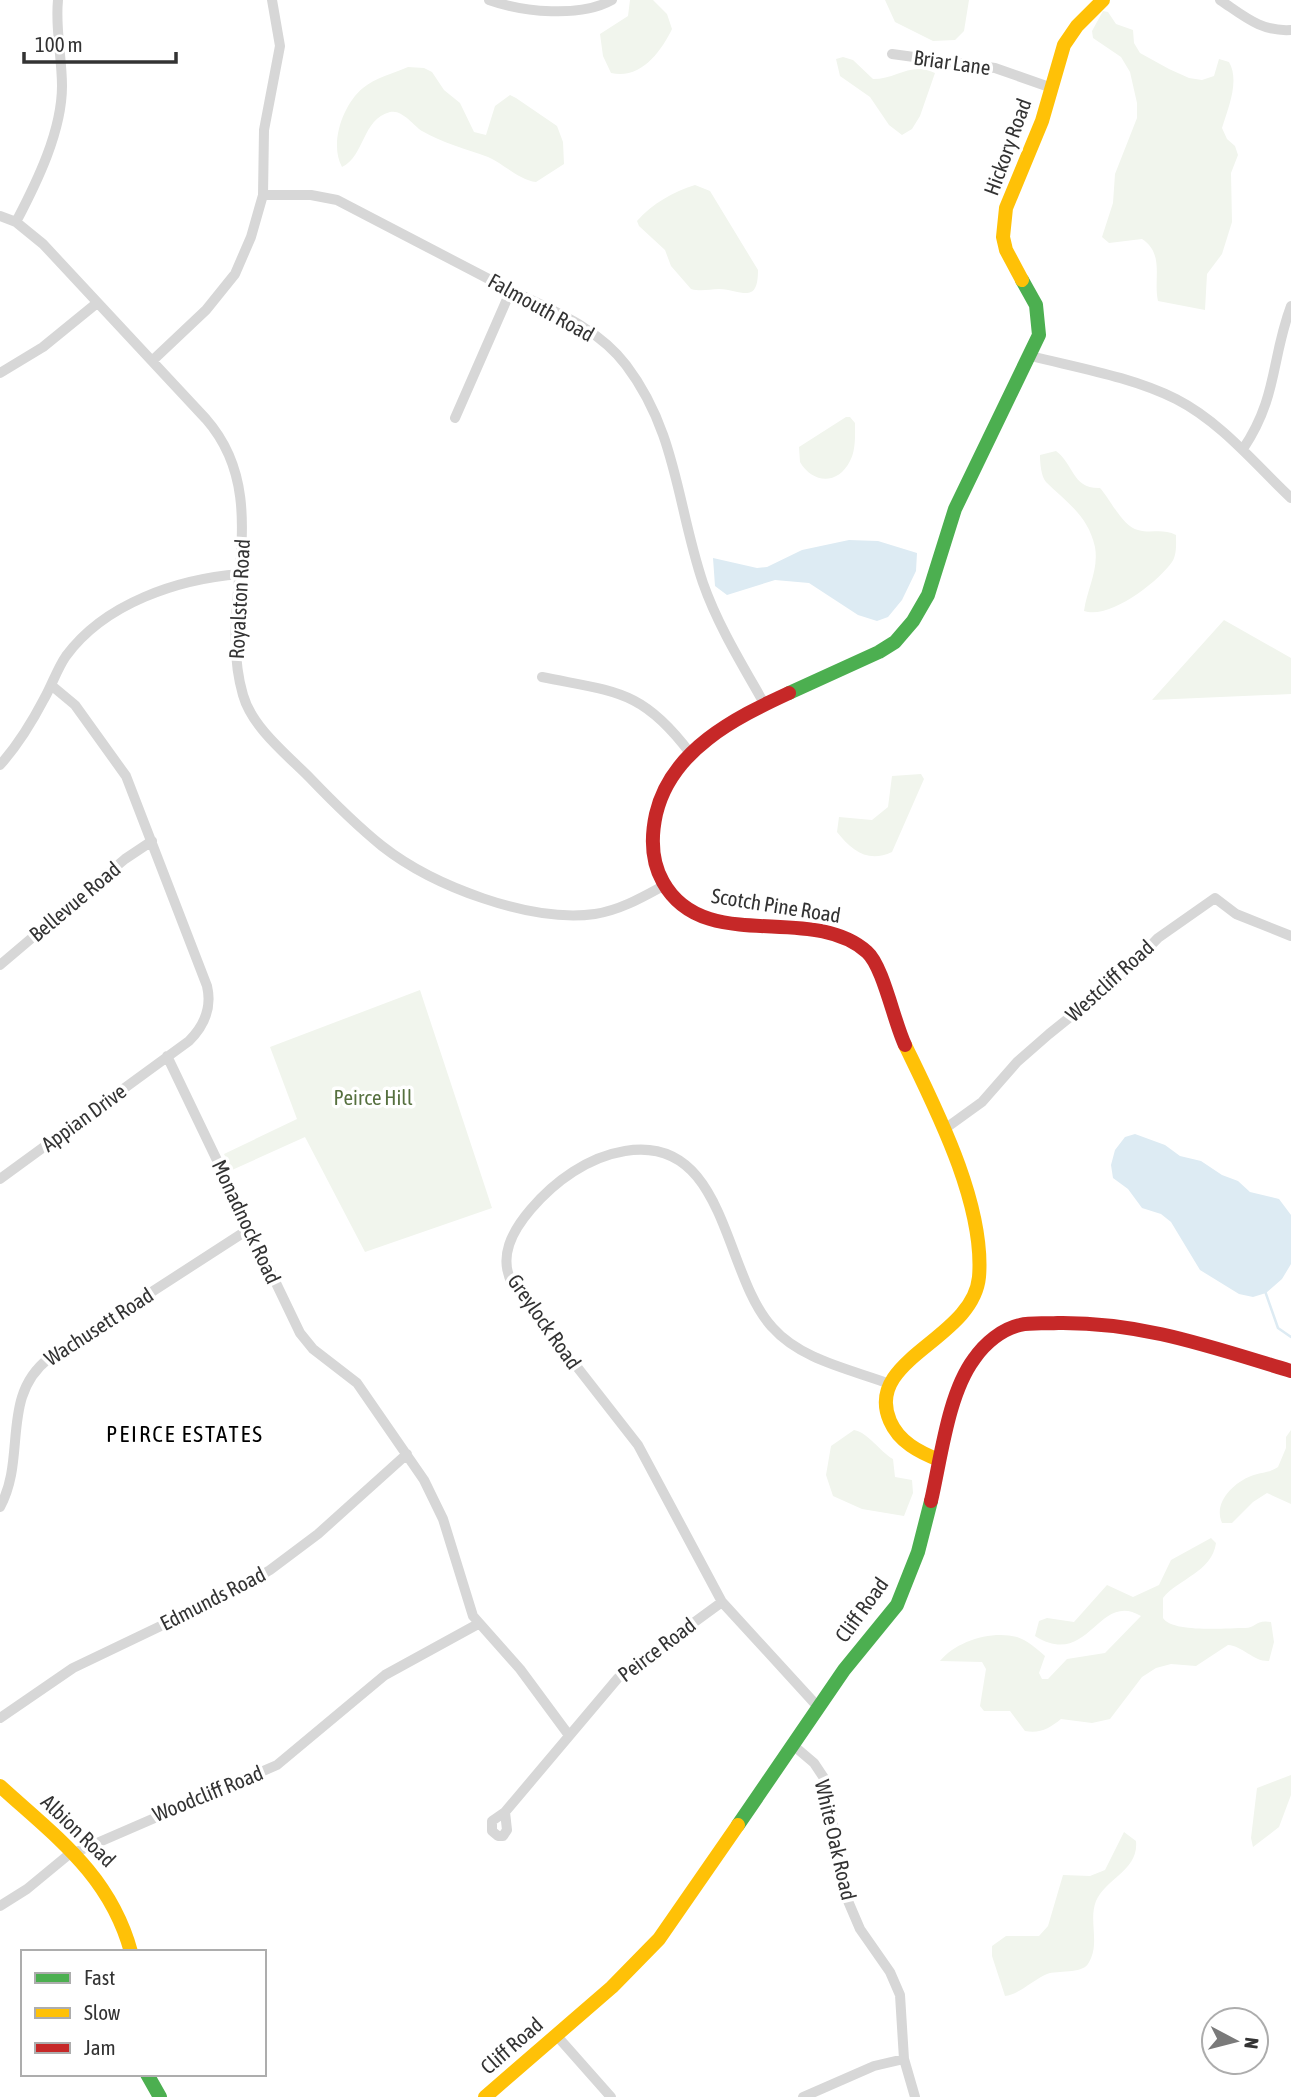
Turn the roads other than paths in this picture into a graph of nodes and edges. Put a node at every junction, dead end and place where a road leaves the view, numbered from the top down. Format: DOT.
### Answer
graph roads {
  1 [pos="58,0"];
  2 [pos="272,0"];
  3 [pos="489,0"];
  4 [pos="612,0"];
  5 [pos="1103,0"];
  6 [pos="1220,0"];
  7 [pos="1291,30"];
  8 [pos="892,54"];
  9 [pos="1052,88"];
  10 [pos="263,195"];
  11 [pos="0,216"];
  12 [pos="16,222"];
  13 [pos="511,290"];
  14 [pos="97,303"];
  15 [pos="1291,306"];
  16 [pos="1031,356"];
  17 [pos="152,360"];
  18 [pos="0,373"];
  19 [pos="455,418"];
  20 [pos="1243,449"];
  21 [pos="1291,498"];
  22 [pos="240,574"];
  23 [pos="542,677"];
  24 [pos="51,685"];
  25 [pos="765,705"];
  26 [pos="690,753"];
  27 [pos="0,765"];
  28 [pos="152,841"];
  29 [pos="663,886"];
  30 [pos="1291,936"];
  31 [pos="0,965"];
  32 [pos="167,1056"];
  33 [pos="946,1128"];
  34 [pos="0,1179"];
  35 [pos="249,1229"];
  36 [pos="1291,1371"];
  37 [pos="890,1384"];
  38 [pos="407,1454"];
  39 [pos="939,1460"];
  40 [pos="0,1507"];
  41 [pos="722,1602"];
  42 [pos="478,1624"];
  43 [pos="819,1708"];
  44 [pos="0,1718"];
  45 [pos="568,1734"];
  46 [pos="794,1746"];
  47 [pos="0,1786"];
  48 [pos="505,1812"];
  49 [pos="73,1853"];
  50 [pos="0,1906"];
  51 [pos="130,1950"];
  52 [pos="556,2036"];
  53 [pos="904,2059"];
  54 [pos="148,2076"];
  55 [pos="160,2097"];
  56 [pos="485,2097"];
  57 [pos="611,2097"];
  58 [pos="803,2097"];
  59 [pos="915,2097"];
  1 -- 12 [label="street"];
  2 -- 10 [label="street"];
  3 -- 4 [label="street"];
  5 -- 9 [label="street, Hickory Road"];
  6 -- 7 [label="street"];
  8 -- 9 [label="street, Briar Lane"];
  9 -- 16 [label="street, Hickory Road"];
  10 -- 13 [label="street, Falmouth Road"];
  10 -- 17 [label="street"];
  11 -- 12 [label="street, Royalston Road"];
  12 -- 14 [label="street, Royalston Road"];
  13 -- 19 [label="street"];
  13 -- 25 [label="street, Falmouth Road"];
  14 -- 17 [label="street, Royalston Road"];
  14 -- 18 [label="street"];
  15 -- 20 [label="street"];
  16 -- 20 [label="street"];
  16 -- 25 [label="street"];
  17 -- 22 [label="street, Royalston Road"];
  20 -- 21 [label="street"];
  22 -- 24 [label="street"];
  22 -- 29 [label="street, Royalston Road"];
  23 -- 26 [label="street"];
  24 -- 27 [label="street"];
  24 -- 28 [label="street"];
  25 -- 26 [label="street"];
  26 -- 29 [label="street"];
  28 -- 31 [label="street, Bellevue Road"];
  28 -- 32 [label="street"];
  29 -- 33 [label="street, Scotch Pine Road"];
  30 -- 33 [label="street, Westcliff Road"];
  32 -- 34 [label="street, Appian Drive"];
  32 -- 35 [label="street, Monadnock Road"];
  33 -- 37 [label="street, Scotch Pine Road"];
  35 -- 38 [label="street, Monadnock Road"];
  35 -- 40 [label="street, Wachusett Road"];
  36 -- 39 [label="street, Cliff Road"];
  37 -- 39 [label="street"];
  37 -- 41 [label="street, Greylock Road"];
  38 -- 42 [label="street, Monadnock Road"];
  38 -- 44 [label="street, Edmunds Road"];
  39 -- 43 [label="street, Cliff Road"];
  41 -- 43 [label="street"];
  41 -- 45 [label="street, Peirce Road"];
  42 -- 45 [label="street, Monadnock Road"];
  42 -- 49 [label="street, Woodcliff Road"];
  43 -- 46 [label="street, Cliff Road"];
  45 -- 48 [label="street, Peirce Road"];
  46 -- 52 [label="street, Cliff Road"];
  46 -- 53 [label="street, White Oak Road"];
  47 -- 49 [label="street, Albion Road"];
  49 -- 50 [label="street, Woodcliff Road"];
  49 -- 51 [label="street, Albion Road"];
  52 -- 56 [label="street, Cliff Road"];
  52 -- 57 [label="street"];
  53 -- 58 [label="street"];
  53 -- 59 [label="street, White Oak Road"];
  54 -- 55 [label="street"];
}
